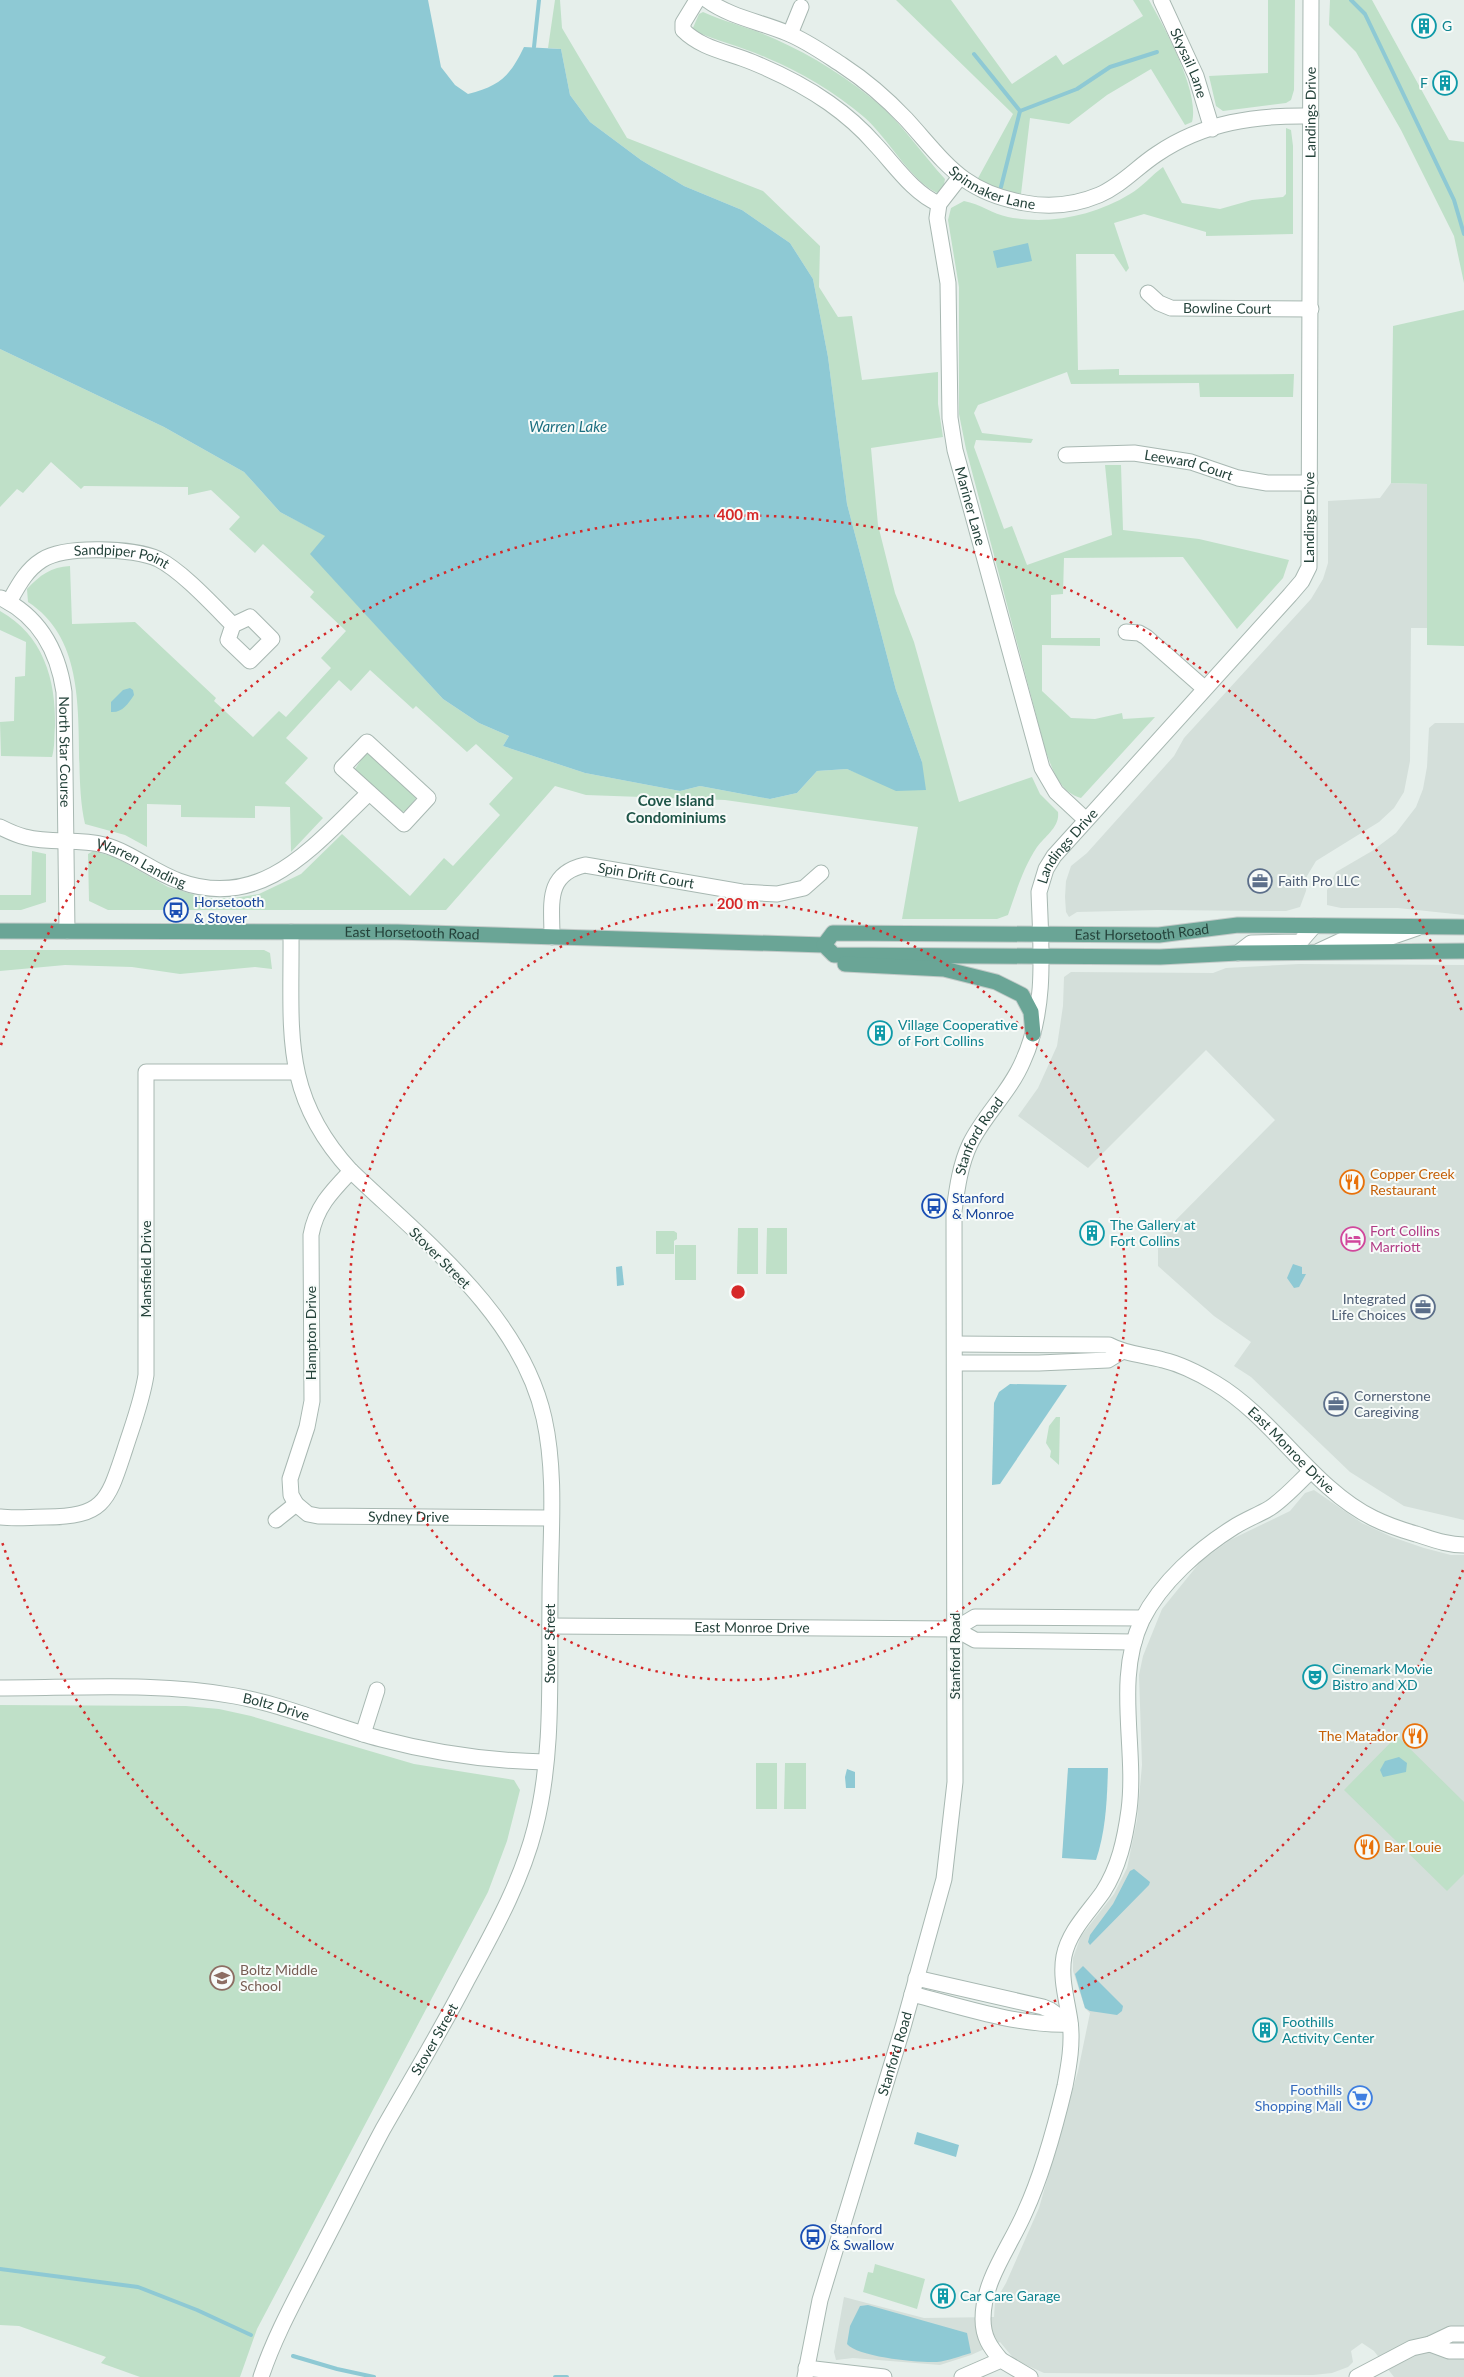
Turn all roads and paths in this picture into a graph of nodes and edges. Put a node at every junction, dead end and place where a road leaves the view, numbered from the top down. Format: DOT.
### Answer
graph roads {
  1 [pos="697,0"];
  2 [pos="707,0"];
  3 [pos="1161,0"];
  4 [pos="1311,0"];
  5 [pos="801,7"];
  6 [pos="790,34"];
  7 [pos="1312,116"];
  8 [pos="1212,128"];
  9 [pos="960,178"];
  10 [pos="939,204"];
  11 [pos="1148,293"];
  12 [pos="1311,309"];
  13 [pos="1066,455"];
  14 [pos="1310,483"];
  15 [pos="4,599"];
  16 [pos="233,625"];
  17 [pos="1126,632"];
  18 [pos="1204,688"];
  19 [pos="369,793"];
  20 [pos="1086,820"];
  21 [pos="0,827"];
  22 [pos="65,839"];
  23 [pos="821,873"];
  24 [pos="1314,926"];
  25 [pos="1421,926"];
  26 [pos="1464,927"];
  27 [pos="0,931"];
  28 [pos="67,931"];
  29 [pos="291,932"];
  30 [pos="1041,935"];
  31 [pos="552,937"];
  32 [pos="824,945"];
  33 [pos="1319,951"];
  34 [pos="1464,951"];
  35 [pos="1238,953"];
  36 [pos="838,955"];
  37 [pos="1041,956"];
  38 [pos="1033,1034"];
  39 [pos="296,1072"];
  40 [pos="351,1171"];
  41 [pos="954,1344"];
  42 [pos="1120,1352"];
  43 [pos="955,1363"];
  44 [pos="1311,1471"];
  45 [pos="296,1504"];
  46 [pos="0,1517"];
  47 [pos="550,1518"];
  48 [pos="276,1520"];
  49 [pos="1464,1546"];
  50 [pos="1143,1618"];
  51 [pos="550,1626"];
  52 [pos="955,1630"];
  53 [pos="1134,1642"];
  54 [pos="0,1688"];
  55 [pos="377,1690"];
  56 [pos="363,1734"];
  57 [pos="546,1762"];
  58 [pos="916,1978"];
  59 [pos="912,1994"];
  60 [pos="1070,2024"];
  61 [pos="1464,2334"];
  62 [pos="1430,2344"];
  63 [pos="1464,2351"];
  64 [pos="1001,2360"];
  65 [pos="806,2372"];
  66 [pos="261,2377"];
  67 [pos="884,2377"];
  68 [pos="962,2377"];
  69 [pos="1030,2377"];
  70 [pos="1356,2377"];
  1 -- 10 [label="street"];
  2 -- 6 [label="street, Spinnaker Lane"];
  3 -- 8 [label="street, Skysail Lane"];
  4 -- 7 [label="street, Landings Drive"];
  5 -- 6 [label="street"];
  6 -- 9 [label="street, Spinnaker Lane"];
  7 -- 8 [label="street, Spinnaker Lane"];
  7 -- 12 [label="street, Landings Drive"];
  8 -- 9 [label="street, Spinnaker Lane"];
  9 -- 10 [label="street"];
  10 -- 20 [label="street, Mariner Lane"];
  11 -- 12 [label="street, Bowline Court"];
  12 -- 14 [label="street, Landings Drive"];
  13 -- 14 [label="street, Leeward Court"];
  14 -- 18 [label="street, Landings Drive"];
  15 -- 16 [label="street, Sandpiper Point"];
  15 -- 22 [label="street, North Star Course"];
  17 -- 18 [label="street"];
  18 -- 20 [label="street, Landings Drive"];
  19 -- 19 [label="street"];
  19 -- 22 [label="street, Warren Landing"];
  20 -- 30 [label="street, Landings Drive"];
  21 -- 22 [label="street, Warren Landing"];
  22 -- 28 [label="street, North Star Course"];
  23 -- 31 [label="street, Spin Drift Court"];
  24 -- 25 [label="main road, East Horsetooth Road"];
  24 -- 30 [label="main road, East Horsetooth Road"];
  24 -- 35 [label="street"];
  25 -- 26 [label="main road, East Horsetooth Road"];
  25 -- 33 [label="street"];
  27 -- 28 [label="main road, East Horsetooth Road"];
  28 -- 29 [label="main road, East Horsetooth Road"];
  29 -- 31 [label="main road, East Horsetooth Road"];
  29 -- 39 [label="street, Stover Street"];
  30 -- 32 [label="main road, East Horsetooth Road"];
  30 -- 37 [label="street, Stanford Road"];
  31 -- 32 [label="main road, East Horsetooth Road"];
  32 -- 36 [label="main road"];
  33 -- 34 [label="main road, East Horsetooth Road"];
  33 -- 35 [label="main road, East Horsetooth Road"];
  35 -- 37 [label="main road, East Horsetooth Road"];
  36 -- 37 [label="main road, East Horsetooth Road"];
  36 -- 38 [label="main road"];
  37 -- 38 [label="street, Stanford Road"];
  38 -- 41 [label="street, Stanford Road"];
  39 -- 40 [label="street, Stover Street"];
  39 -- 46 [label="street, Mansfield Drive"];
  40 -- 45 [label="street, Hampton Drive"];
  40 -- 47 [label="street, Stover Street"];
  41 -- 42 [label="street, East Monroe Drive"];
  41 -- 43 [label="street, Stanford Road"];
  42 -- 43 [label="street"];
  42 -- 44 [label="street, East Monroe Drive"];
  43 -- 52 [label="street, Stanford Road"];
  44 -- 49 [label="street, East Monroe Drive"];
  44 -- 50 [label="street"];
  45 -- 47 [label="street, Sydney Drive"];
  45 -- 48 [label="street"];
  47 -- 51 [label="street, Stover Street"];
  50 -- 52 [label="street"];
  50 -- 53 [label="street"];
  51 -- 52 [label="street, East Monroe Drive"];
  51 -- 57 [label="street, Stover Street"];
  52 -- 53 [label="street, East Monroe Drive"];
  52 -- 58 [label="street, Stanford Road"];
  53 -- 60 [label="street"];
  54 -- 56 [label="street, Boltz Drive"];
  55 -- 56 [label="street"];
  56 -- 57 [label="street, Boltz Drive"];
  57 -- 66 [label="street, Stover Street"];
  58 -- 59 [label="street, Stanford Road"];
  58 -- 60 [label="street"];
  59 -- 60 [label="street"];
  59 -- 65 [label="street, Stanford Road"];
  60 -- 64 [label="street"];
  61 -- 62 [label="street"];
  62 -- 63 [label="street"];
  62 -- 70 [label="street"];
  64 -- 68 [label="street"];
  64 -- 69 [label="street"];
  65 -- 67 [label="street"];
}
